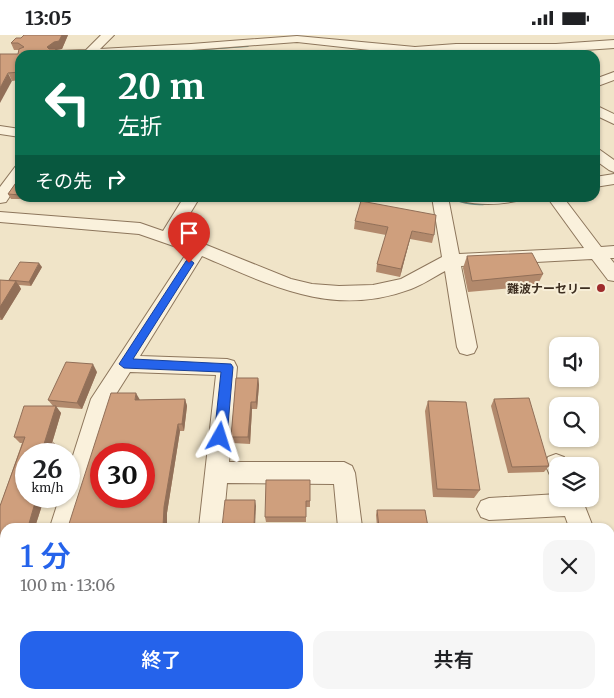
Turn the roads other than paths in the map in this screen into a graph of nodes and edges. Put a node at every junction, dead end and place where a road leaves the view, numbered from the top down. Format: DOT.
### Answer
graph roads {
  1 [pos="108,35"];
  2 [pos="358,35"];
  3 [pos="548,35"];
  4 [pos="614,45"];
  5 [pos="374,47"];
  6 [pos="556,48"];
  7 [pos="93,50"];
  8 [pos="158,50"];
  9 [pos="378,50"];
  10 [pos="405,50"];
  11 [pos="429,50"];
  12 [pos="614,76"];
  13 [pos="600,81"];
  14 [pos="600,112"];
  15 [pos="614,120"];
  16 [pos="0,130"];
  17 [pos="15,132"];
  18 [pos="600,157"];
  19 [pos="614,167"];
  20 [pos="15,177"];
  21 [pos="614,179"];
  22 [pos="600,181"];
  23 [pos="0,198"];
  24 [pos="189,202"];
  25 [pos="441,202"];
  26 [pos="559,202"];
  27 [pos="0,217"];
  28 [pos="168,237"];
  29 [pos="198,248"];
  30 [pos="606,253"];
  31 [pos="451,260"];
  32 [pos="614,275"];
  33 [pos="467,347"];
  34 [pos="124,364"];
  35 [pos="217,472"];
  36 [pos="549,504"];
  37 [pos="573,507"];
  38 [pos="489,509"];
  39 [pos="63,523"];
  40 [pos="211,523"];
  41 [pos="350,523"];
  42 [pos="579,523"];
  1 -- 7 [label="street"];
  2 -- 5 [label="street"];
  3 -- 6 [label="street"];
  4 -- 6 [label="street"];
  5 -- 8 [label="street"];
  5 -- 9 [label="street"];
  5 -- 10 [label="street"];
  6 -- 11 [label="street"];
  12 -- 13 [label="street"];
  14 -- 15 [label="street"];
  16 -- 17 [label="street"];
  18 -- 19 [label="street"];
  20 -- 23 [label="street"];
  21 -- 22 [label="street"];
  24 -- 28 [label="street"];
  25 -- 31 [label="street"];
  26 -- 30 [label="street"];
  27 -- 28 [label="street"];
  28 -- 29 [label="street"];
  29 -- 31 [label="street"];
  29 -- 34 [label="street"];
  30 -- 31 [label="street"];
  30 -- 32 [label="street"];
  31 -- 33 [label="street"];
  34 -- 35 [label="street"];
  34 -- 39 [label="street"];
  35 -- 40 [label="street"];
  35 -- 41 [label="street"];
  36 -- 38 [label="street"];
  37 -- 42 [label="street"];
}
